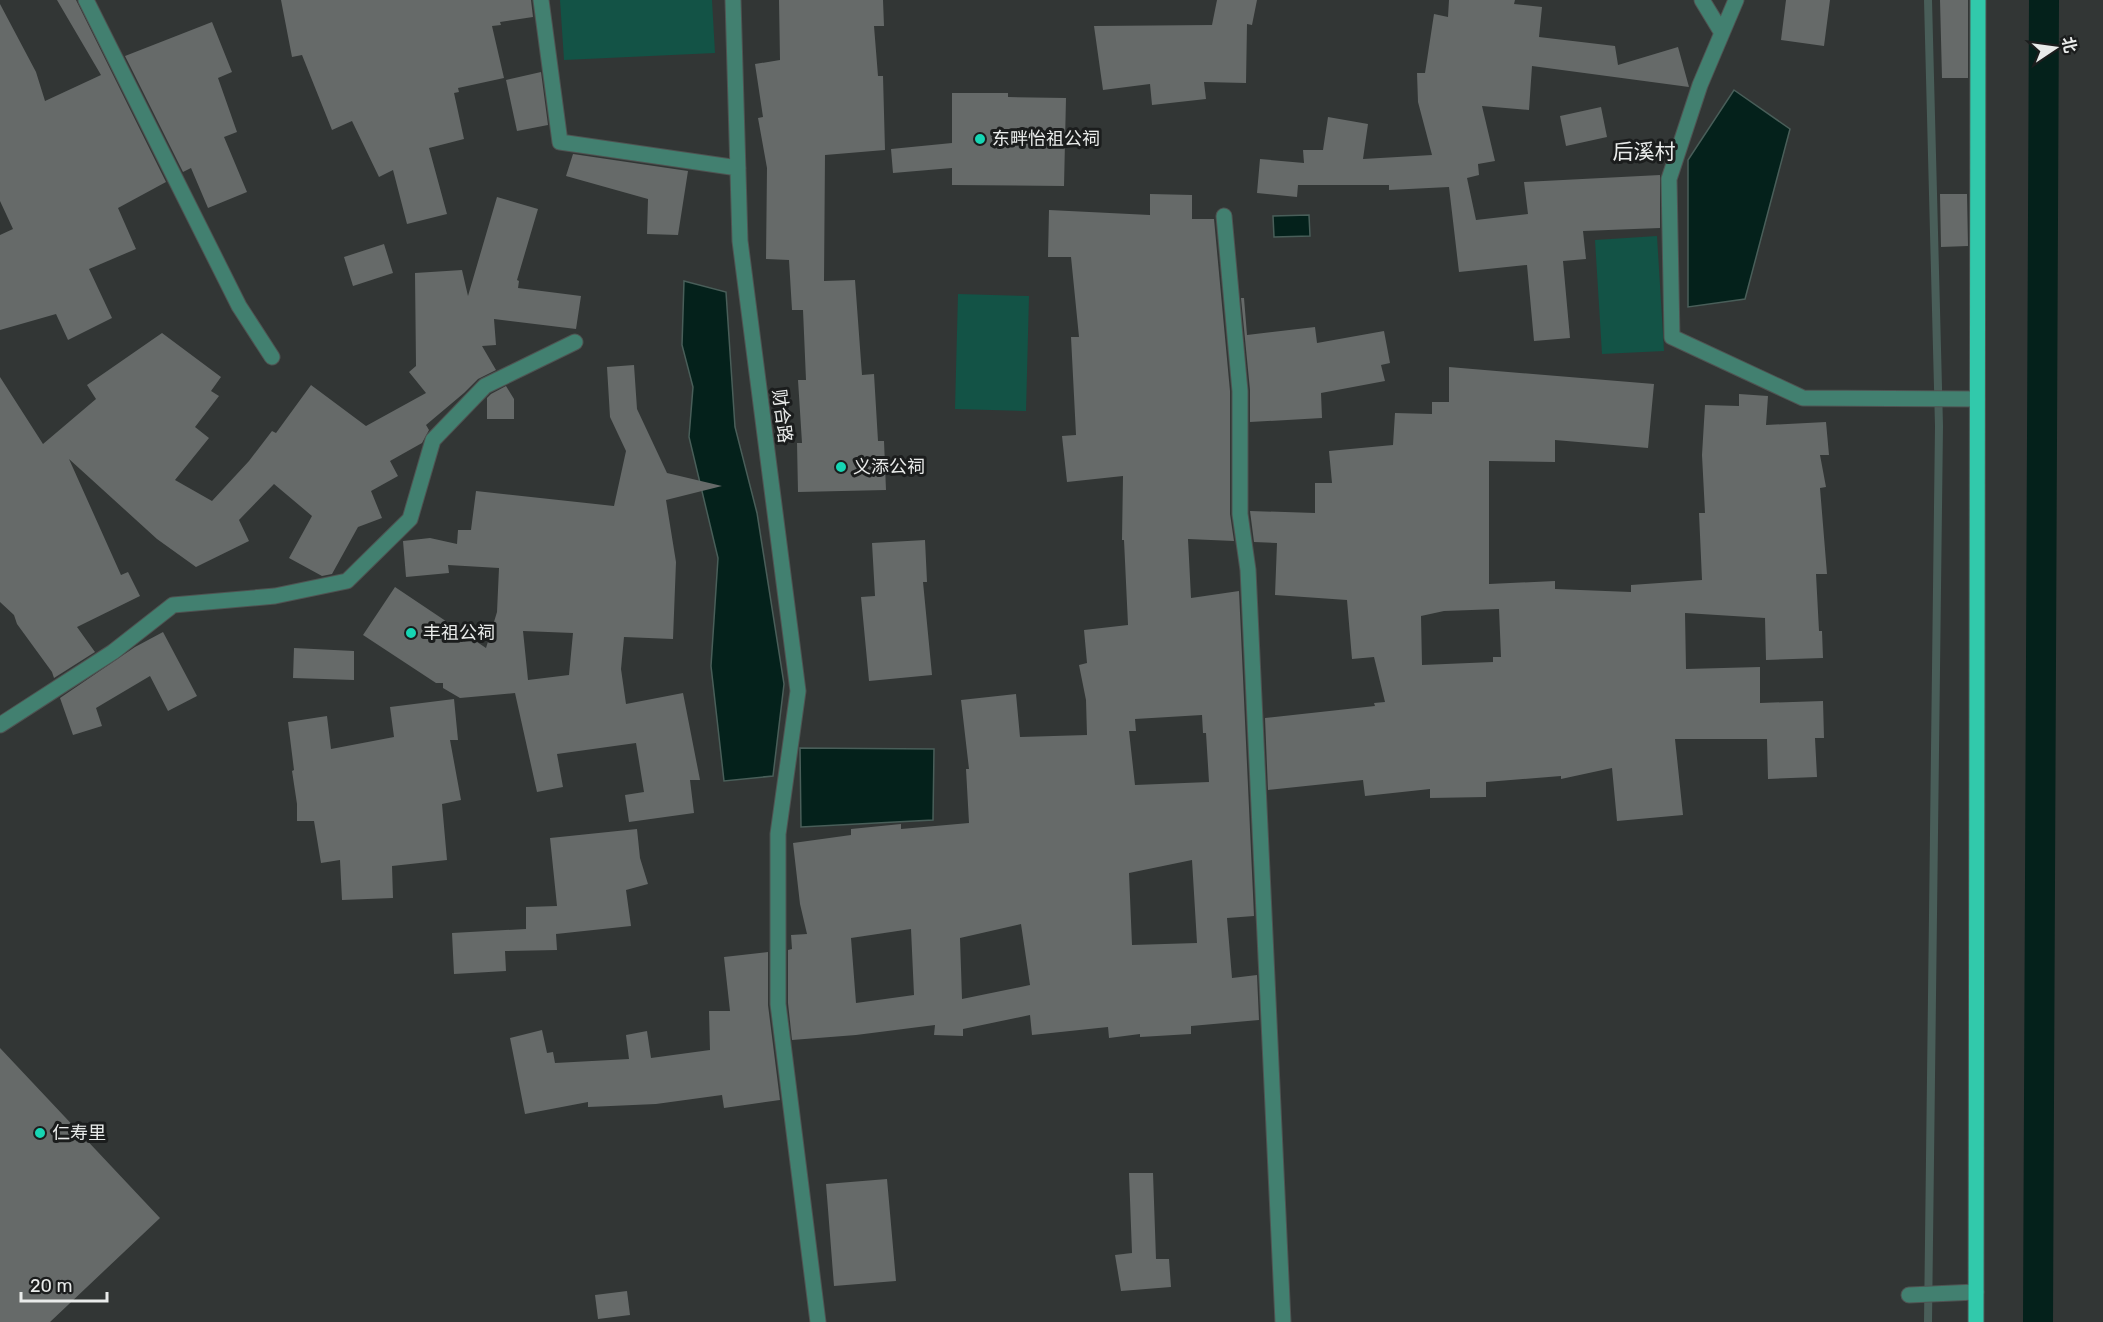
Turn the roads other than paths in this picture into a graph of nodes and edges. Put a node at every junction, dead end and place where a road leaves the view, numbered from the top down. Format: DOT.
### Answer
graph roads {
  1 [pos="86,0"];
  2 [pos="541,0"];
  3 [pos="733,0"];
  4 [pos="1702,0"];
  5 [pos="1736,0"];
  6 [pos="1978,0"];
  7 [pos="1722,33"];
  8 [pos="738,168"];
  9 [pos="1224,216"];
  10 [pos="575,342"];
  11 [pos="272,357"];
  12 [pos="1977,399"];
  13 [pos="0,725"];
  14 [pos="1976,1292"];
  15 [pos="1909,1295"];
  16 [pos="818,1322"];
  17 [pos="1283,1322"];
  18 [pos="1976,1322"];
  1 -- 11 [label="street"];
  2 -- 8 [label="street"];
  3 -- 8 [label="street, 财合路"];
  4 -- 7 [label="street"];
  5 -- 7 [label="street"];
  6 -- 12 [label="main road"];
  7 -- 12 [label="street"];
  8 -- 16 [label="street, 财合路"];
  9 -- 17 [label="street"];
  10 -- 13 [label="street"];
  12 -- 14 [label="main road"];
  14 -- 15 [label="street"];
  14 -- 18 [label="main road"];
}
